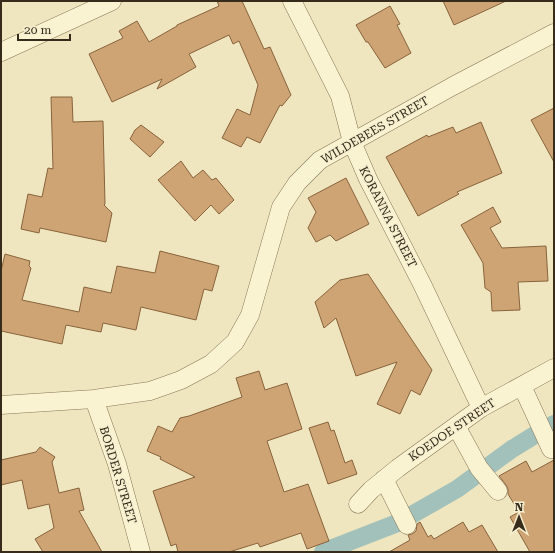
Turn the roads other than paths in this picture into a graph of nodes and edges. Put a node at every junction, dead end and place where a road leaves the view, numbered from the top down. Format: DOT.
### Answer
graph roads {
  1 [pos="112,1"];
  2 [pos="292,1"];
  3 [pos="554,33"];
  4 [pos="1,52"];
  5 [pos="352,142"];
  6 [pos="554,368"];
  7 [pos="522,386"];
  8 [pos="94,399"];
  9 [pos="1,405"];
  10 [pos="481,408"];
  11 [pos="456,426"];
  12 [pos="551,449"];
  13 [pos="384,479"];
  14 [pos="498,492"];
  15 [pos="358,504"];
  16 [pos="407,525"];
  17 [pos="141,552"];
  1 -- 4 [label="street"];
  2 -- 5 [label="street, KORANNA STREET"];
  3 -- 5 [label="street, WILDEBEES STREET"];
  5 -- 8 [label="street, WILDEBEES STREET"];
  5 -- 10 [label="street, KORANNA STREET"];
  6 -- 7 [label="street, KOEDOE STREET"];
  7 -- 10 [label="street, KOEDOE STREET"];
  7 -- 12 [label="street"];
  8 -- 9 [label="street, WILDEBEES STREET"];
  8 -- 17 [label="street, BORDER STREET"];
  10 -- 11 [label="street, KOEDOE STREET"];
  11 -- 13 [label="street, KOEDOE STREET"];
  11 -- 14 [label="street"];
  13 -- 15 [label="street, KOEDOE STREET"];
  13 -- 16 [label="street"];
}
